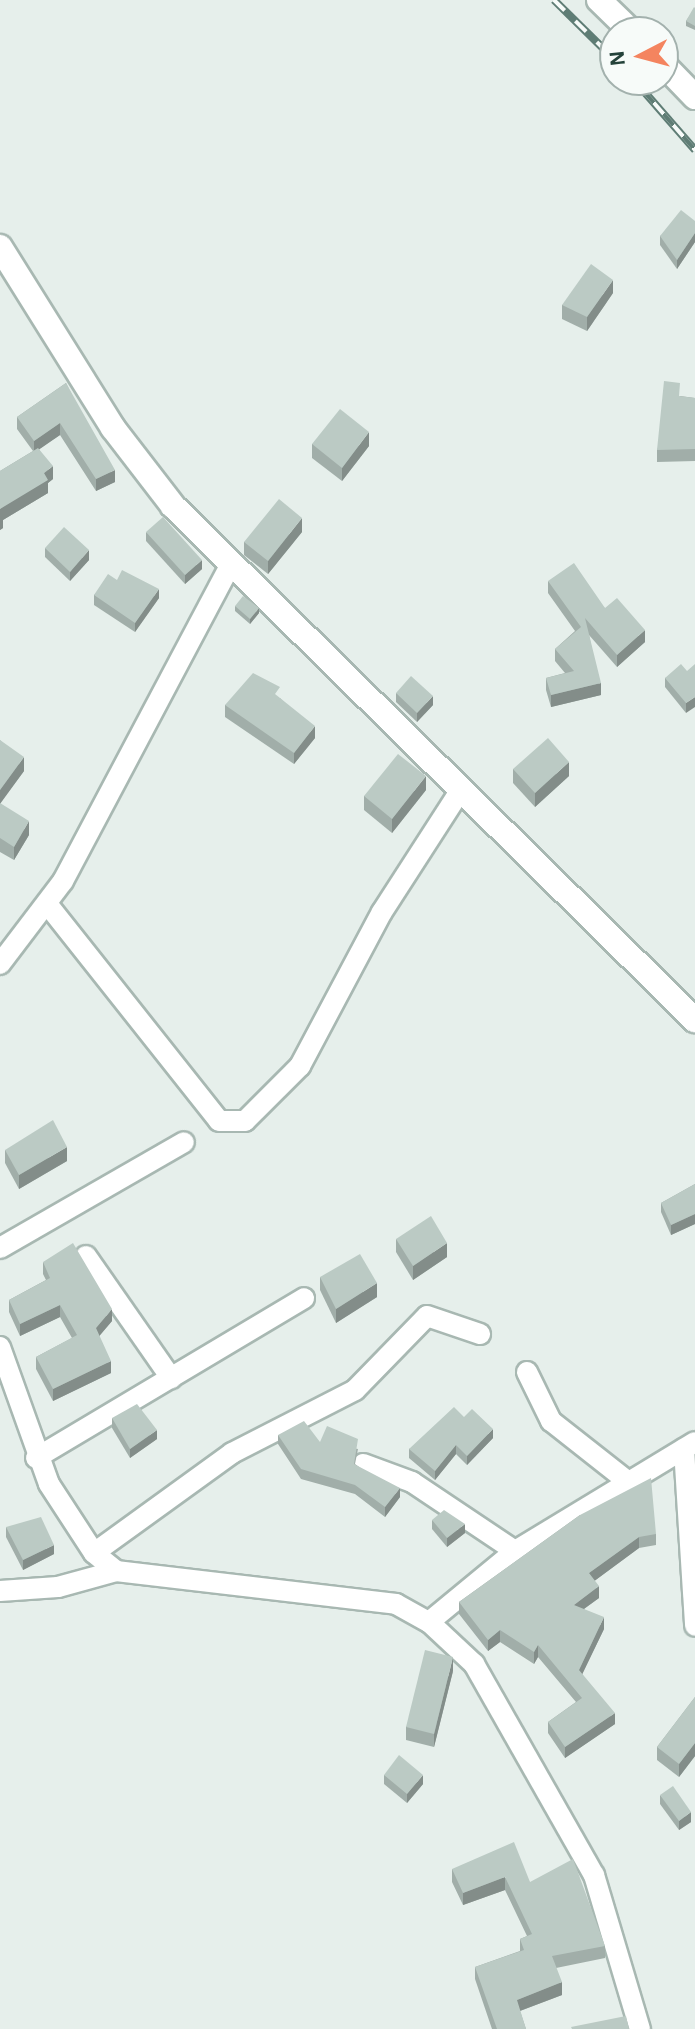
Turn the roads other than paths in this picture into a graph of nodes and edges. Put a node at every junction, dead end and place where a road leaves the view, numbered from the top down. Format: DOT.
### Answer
graph roads {
  1 [pos="599,0"];
  2 [pos="616,16"];
  3 [pos="679,80"];
  4 [pos="695,97"];
  5 [pos="3,258"];
  6 [pos="229,568"];
  7 [pos="460,791"];
  8 [pos="48,905"];
  9 [pos="0,964"];
  10 [pos="695,1020"];
  11 [pos="184,1142"];
  12 [pos="0,1248"];
  13 [pos="86,1256"];
  14 [pos="304,1298"];
  15 [pos="480,1334"];
  16 [pos="0,1347"];
  17 [pos="527,1372"];
  18 [pos="171,1378"];
  19 [pos="690,1445"];
  20 [pos="36,1458"];
  21 [pos="363,1464"];
  22 [pos="631,1484"];
  23 [pos="515,1551"];
  24 [pos="94,1553"];
  25 [pos="116,1571"];
  26 [pos="0,1591"];
  27 [pos="429,1622"];
  28 [pos="695,1626"];
  29 [pos="640,2029"];
  1 -- 2 [label="street"];
  3 -- 4 [label="street"];
  5 -- 6 [label="street"];
  6 -- 7 [label="street"];
  6 -- 8 [label="street"];
  7 -- 8 [label="street"];
  7 -- 10 [label="street"];
  8 -- 9 [label="street"];
  11 -- 12 [label="street"];
  13 -- 18 [label="street"];
  14 -- 18 [label="street"];
  15 -- 24 [label="street"];
  16 -- 20 [label="street"];
  17 -- 22 [label="street"];
  18 -- 20 [label="street"];
  19 -- 22 [label="street"];
  19 -- 28 [label="street"];
  20 -- 24 [label="street"];
  21 -- 23 [label="street"];
  22 -- 23 [label="street"];
  23 -- 27 [label="street"];
  24 -- 25 [label="street"];
  25 -- 26 [label="street"];
  25 -- 27 [label="street"];
  27 -- 29 [label="street"];
}
